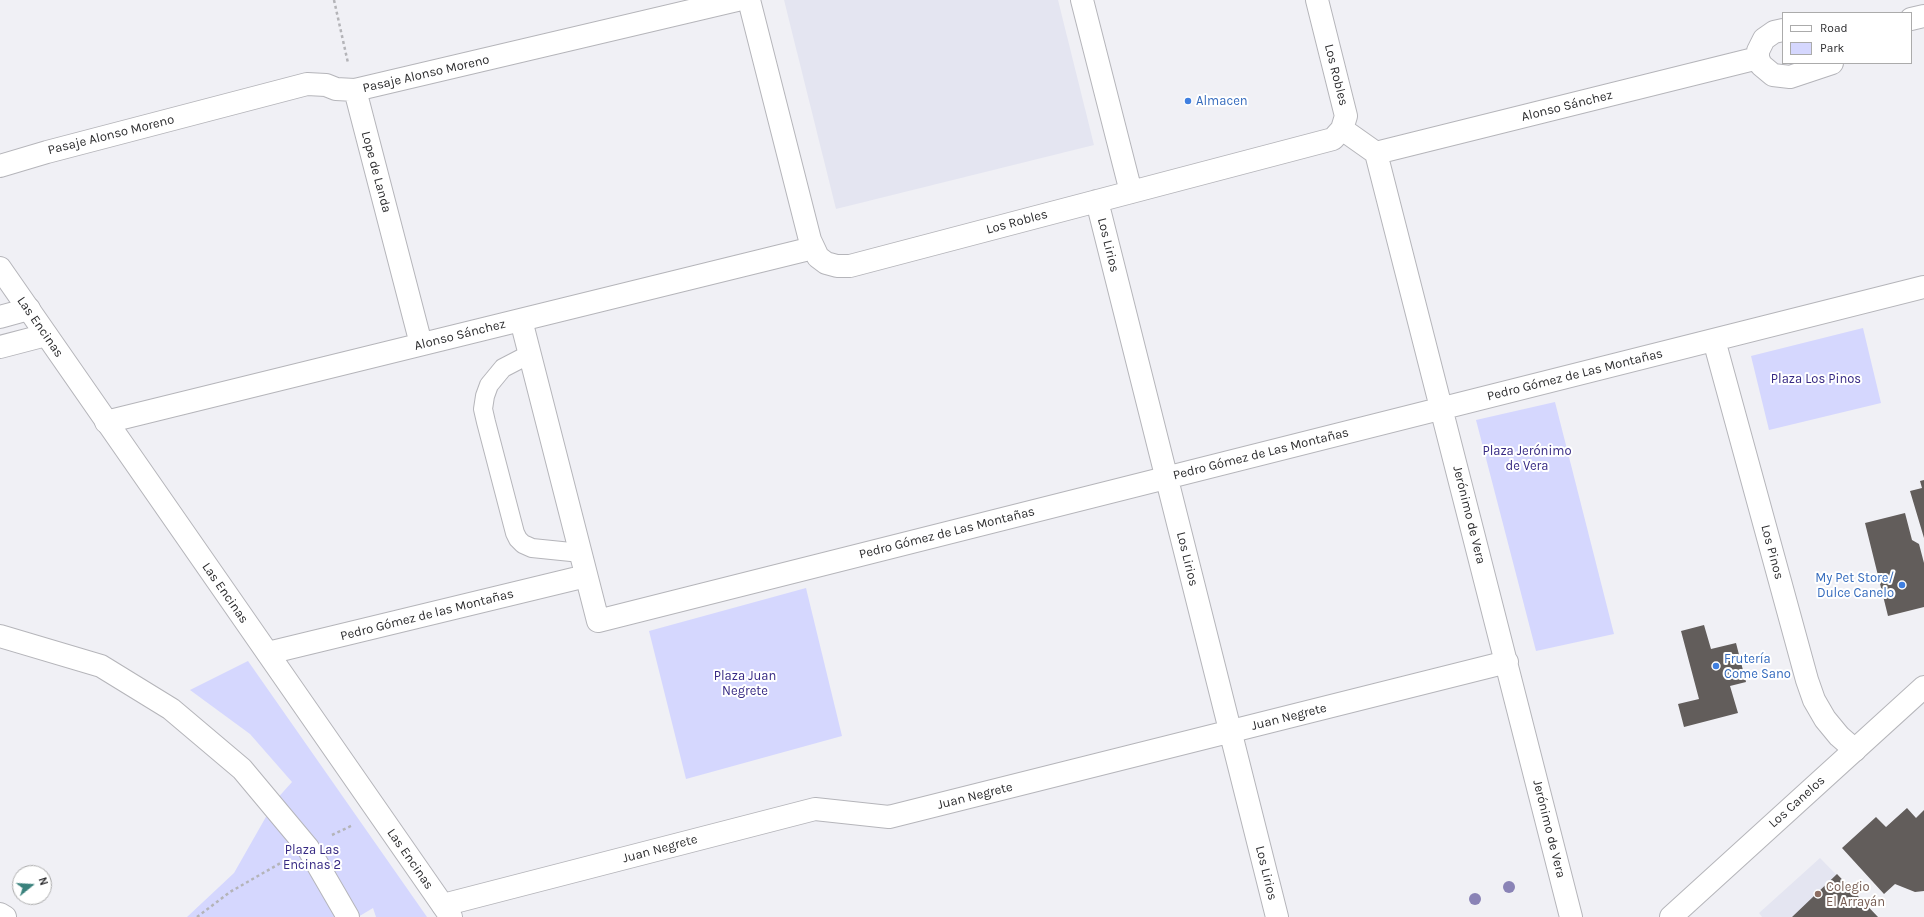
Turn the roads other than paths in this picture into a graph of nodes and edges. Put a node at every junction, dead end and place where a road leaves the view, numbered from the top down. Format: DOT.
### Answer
graph roads {
  1 [pos="737,0"];
  2 [pos="749,0"];
  3 [pos="1082,0"];
  4 [pos="1317,0"];
  5 [pos="1922,0"];
  6 [pos="1924,8"];
  7 [pos="1924,16"];
  8 [pos="1912,19"];
  9 [pos="1782,30"];
  10 [pos="1758,58"];
  11 [pos="1829,64"];
  12 [pos="355,90"];
  13 [pos="1342,129"];
  14 [pos="1376,153"];
  15 [pos="0,166"];
  16 [pos="1131,192"];
  17 [pos="1097,201"];
  18 [pos="813,248"];
  19 [pos="0,268"];
  20 [pos="1924,287"];
  21 [pos="29,309"];
  22 [pos="0,317"];
  23 [pos="522,320"];
  24 [pos="46,335"];
  25 [pos="1714,340"];
  26 [pos="421,344"];
  27 [pos="0,347"];
  28 [pos="530,354"];
  29 [pos="1442,409"];
  30 [pos="106,422"];
  31 [pos="1166,478"];
  32 [pos="580,553"];
  33 [pos="586,576"];
  34 [pos="0,636"];
  35 [pos="268,653"];
  36 [pos="1507,662"];
  37 [pos="1924,687"];
  38 [pos="1230,732"];
  39 [pos="1855,750"];
  40 [pos="447,911"];
  41 [pos="0,914"];
  42 [pos="5,917"];
  43 [pos="348,917"];
  44 [pos="1277,917"];
  45 [pos="1571,917"];
  46 [pos="1671,917"];
  1 -- 12 [label="street, Pasaje Alonso Moreno"];
  2 -- 18 [label="street, Los Robles"];
  3 -- 16 [label="street"];
  4 -- 13 [label="street, Los Robles"];
  5 -- 6 [label="street"];
  7 -- 8 [label="street"];
  9 -- 10 [label="street"];
  10 -- 11 [label="street"];
  10 -- 14 [label="street, Alonso Sánchez"];
  12 -- 15 [label="street, Pasaje Alonso Moreno"];
  12 -- 26 [label="street, Lope de Landa"];
  13 -- 14 [label="street"];
  13 -- 16 [label="street, Los Robles"];
  14 -- 29 [label="street, Jerónimo de Vera"];
  16 -- 17 [label="street, Los Robles"];
  17 -- 18 [label="street, Los Robles"];
  17 -- 31 [label="street, Los Lirios"];
  18 -- 23 [label="street, Alonso Sánchez"];
  19 -- 21 [label="street, Las Encinas"];
  20 -- 25 [label="street, Pedro Gómez de Las Montañas"];
  21 -- 22 [label="street"];
  21 -- 24 [label="street, Las Encinas"];
  23 -- 26 [label="street, Alonso Sánchez"];
  23 -- 28 [label="street"];
  24 -- 27 [label="street"];
  24 -- 30 [label="street, Las Encinas"];
  25 -- 29 [label="street, Pedro Gómez de Las Montañas"];
  25 -- 39 [label="street, Los Pinos"];
  26 -- 30 [label="street, Alonso Sánchez"];
  28 -- 32 [label="street"];
  28 -- 32 [label="lane"];
  29 -- 31 [label="street, Pedro Gómez de Las Montañas"];
  29 -- 36 [label="street, Jerónimo de Vera"];
  30 -- 35 [label="street, Las Encinas"];
  31 -- 33 [label="street, Pedro Gómez de Las Montañas"];
  31 -- 38 [label="street, Los Lirios"];
  32 -- 33 [label="street"];
  33 -- 35 [label="street, Pedro Gómez de las Montañas"];
  34 -- 43 [label="street"];
  35 -- 40 [label="street, Las Encinas"];
  36 -- 38 [label="street, Juan Negrete"];
  36 -- 45 [label="street, Jerónimo de Vera"];
  37 -- 39 [label="street, Los Canelos"];
  38 -- 40 [label="street, Juan Negrete"];
  38 -- 44 [label="street, Los Lirios"];
  39 -- 46 [label="street, Los Canelos"];
  41 -- 42 [label="street"];
}
